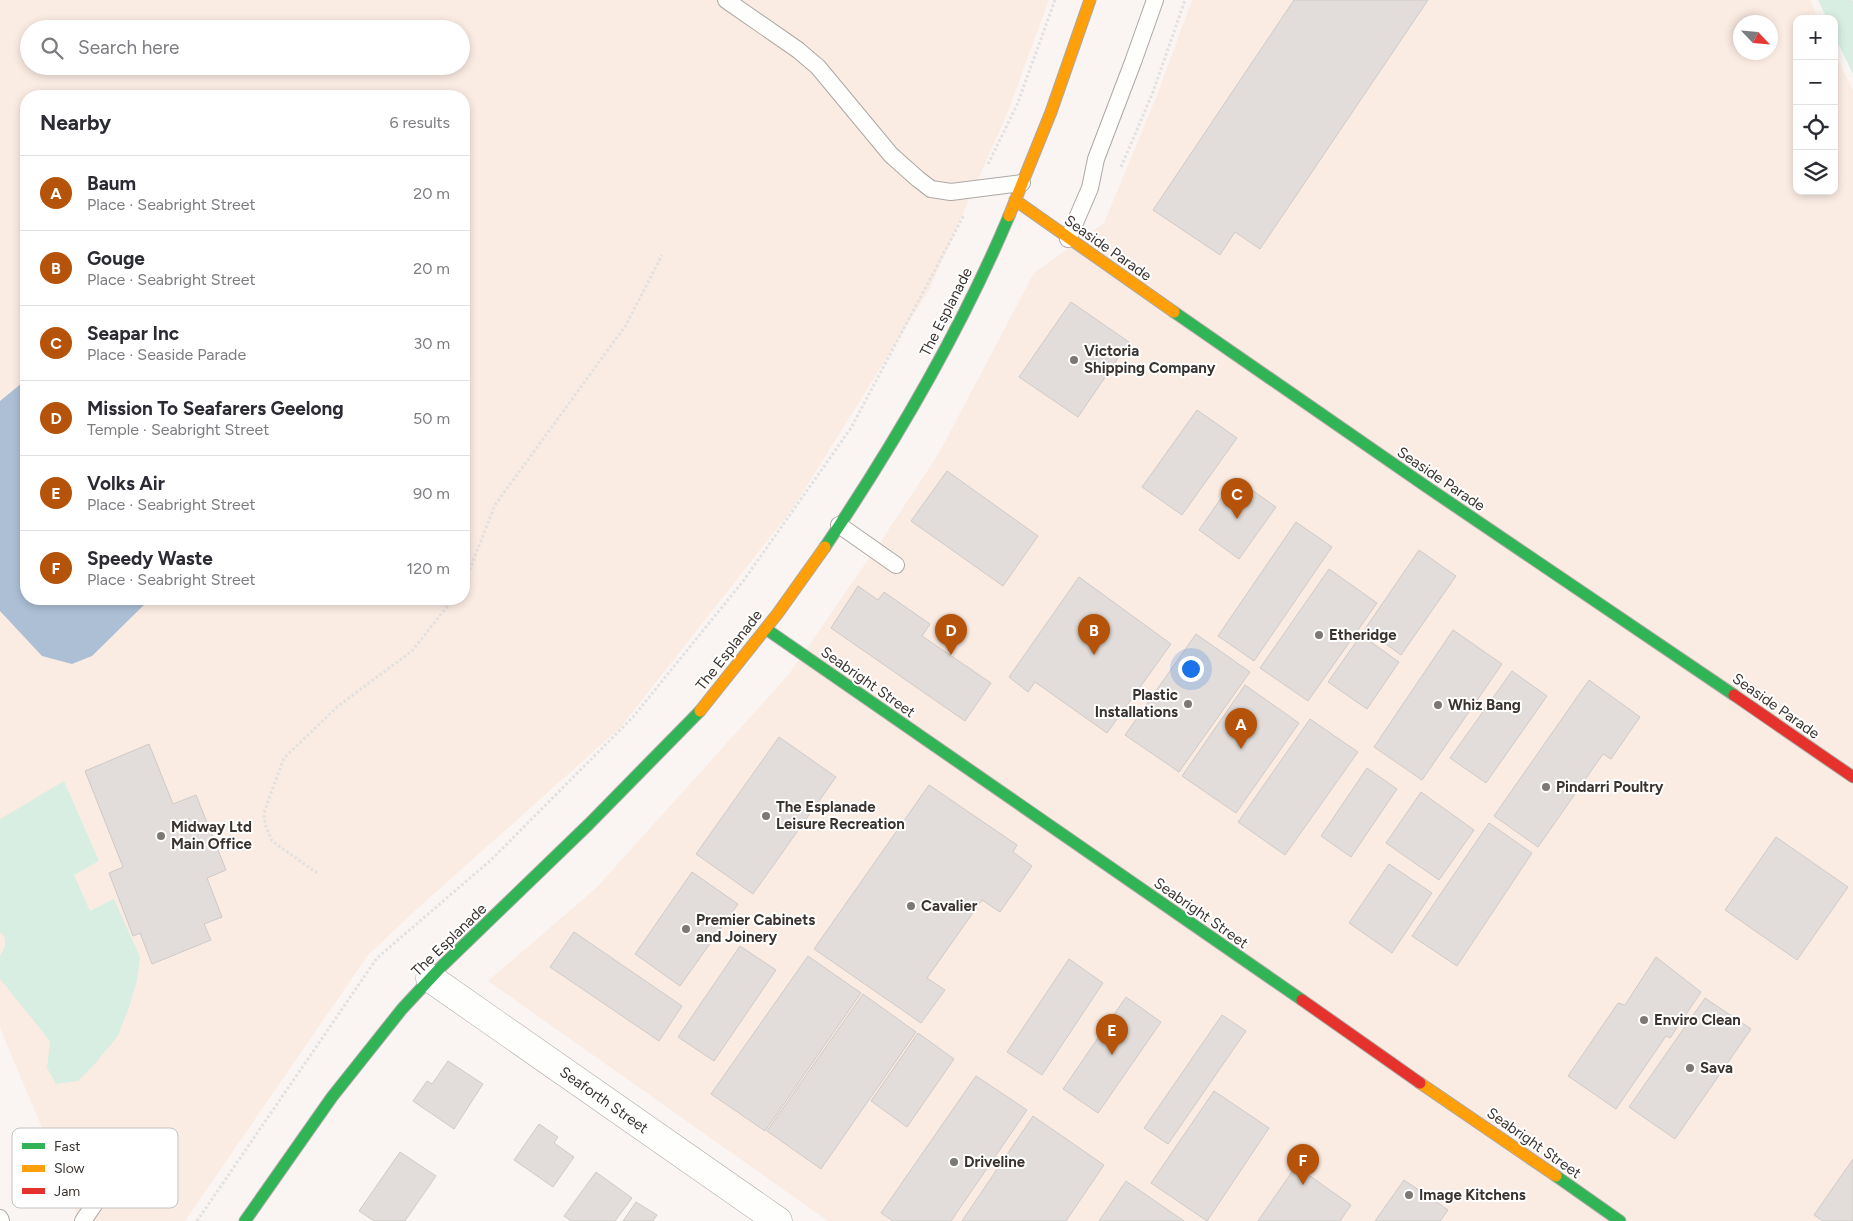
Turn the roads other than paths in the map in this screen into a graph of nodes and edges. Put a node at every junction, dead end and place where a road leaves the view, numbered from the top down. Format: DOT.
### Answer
graph roads {
  1 [pos="726,0"];
  2 [pos="1090,0"];
  3 [pos="1155,0"];
  4 [pos="1022,184"];
  5 [pos="1015,200"];
  6 [pos="1068,239"];
  7 [pos="839,525"];
  8 [pos="896,565"];
  9 [pos="766,629"];
  10 [pos="1853,778"];
  11 [pos="430,978"];
  12 [pos="92,1208"];
  13 [pos="83,1221"];
  14 [pos="246,1221"];
  15 [pos="778,1221"];
  16 [pos="1620,1221"];
  1 -- 4 [label="lane"];
  2 -- 4 [label="street, The Esplanade"];
  3 -- 6 [label="lane"];
  4 -- 5 [label="street, The Esplanade"];
  5 -- 6 [label="street, Seaside Parade"];
  5 -- 7 [label="street, The Esplanade"];
  6 -- 10 [label="street, Seaside Parade"];
  7 -- 8 [label="lane"];
  7 -- 9 [label="street, The Esplanade"];
  9 -- 11 [label="street, The Esplanade"];
  9 -- 16 [label="street, Seabright Street"];
  11 -- 14 [label="street, The Esplanade"];
  11 -- 15 [label="street, Seaforth Street"];
  12 -- 13 [label="lane"];
}
